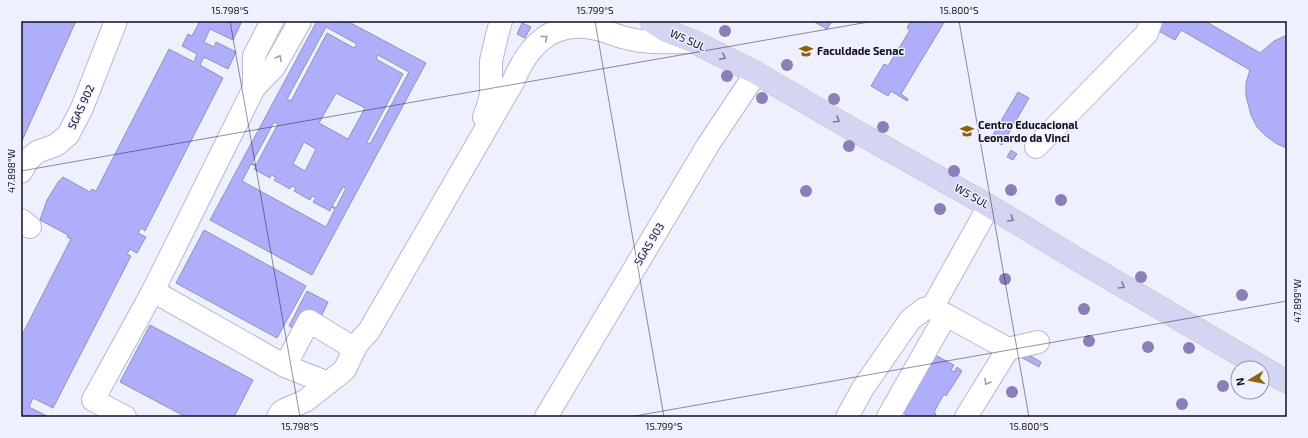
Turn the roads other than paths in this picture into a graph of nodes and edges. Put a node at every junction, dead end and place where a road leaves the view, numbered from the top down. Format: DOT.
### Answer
graph roads {
  1 [pos="116,21"];
  2 [pos="272,21"];
  3 [pos="300,21"];
  4 [pos="501,21"];
  5 [pos="651,21"];
  6 [pos="1150,21"];
  7 [pos="694,42"];
  8 [pos="494,46"];
  9 [pos="523,60"];
  10 [pos="756,73"];
  11 [pos="254,88"];
  12 [pos="1036,147"];
  13 [pos="21,172"];
  14 [pos="989,206"];
  15 [pos="154,291"];
  16 [pos="939,311"];
  17 [pos="1038,342"];
  18 [pos="356,346"];
  19 [pos="1008,349"];
  20 [pos="285,366"];
  21 [pos="1287,382"];
  22 [pos="328,383"];
  23 [pos="303,409"];
  24 [pos="125,417"];
  25 [pos="278,417"];
  26 [pos="546,417"];
  27 [pos="847,417"];
  28 [pos="888,417"];
  29 [pos="966,417"];
  1 -- 13 [label="street, SGAS 902"];
  2 -- 11 [label="street"];
  11 -- 3 [label="street, one-way"];
  4 -- 8 [label="street"];
  5 -- 7 [label="main road, W5 SUL"];
  6 -- 12 [label="street"];
  9 -- 7 [label="street, one-way"];
  7 -- 10 [label="main road, W5 SUL, one-way"];
  8 -- 9 [label="street"];
  8 -- 18 [label="street"];
  9 -- 18 [label="street"];
  10 -- 14 [label="main road, W5 SUL, one-way"];
  10 -- 26 [label="street, SGAS 903"];
  11 -- 15 [label="street"];
  14 -- 16 [label="street"];
  14 -- 21 [label="main road, W5 SUL, one-way"];
  15 -- 20 [label="street"];
  15 -- 24 [label="street"];
  16 -- 19 [label="street"];
  16 -- 27 [label="street"];
  16 -- 28 [label="street"];
  17 -- 19 [label="street"];
  18 -- 20 [label="street"];
  18 -- 22 [label="street"];
  19 -- 29 [label="street, one-way"];
  20 -- 22 [label="street"];
  22 -- 23 [label="street"];
  23 -- 25 [label="street"];
}
